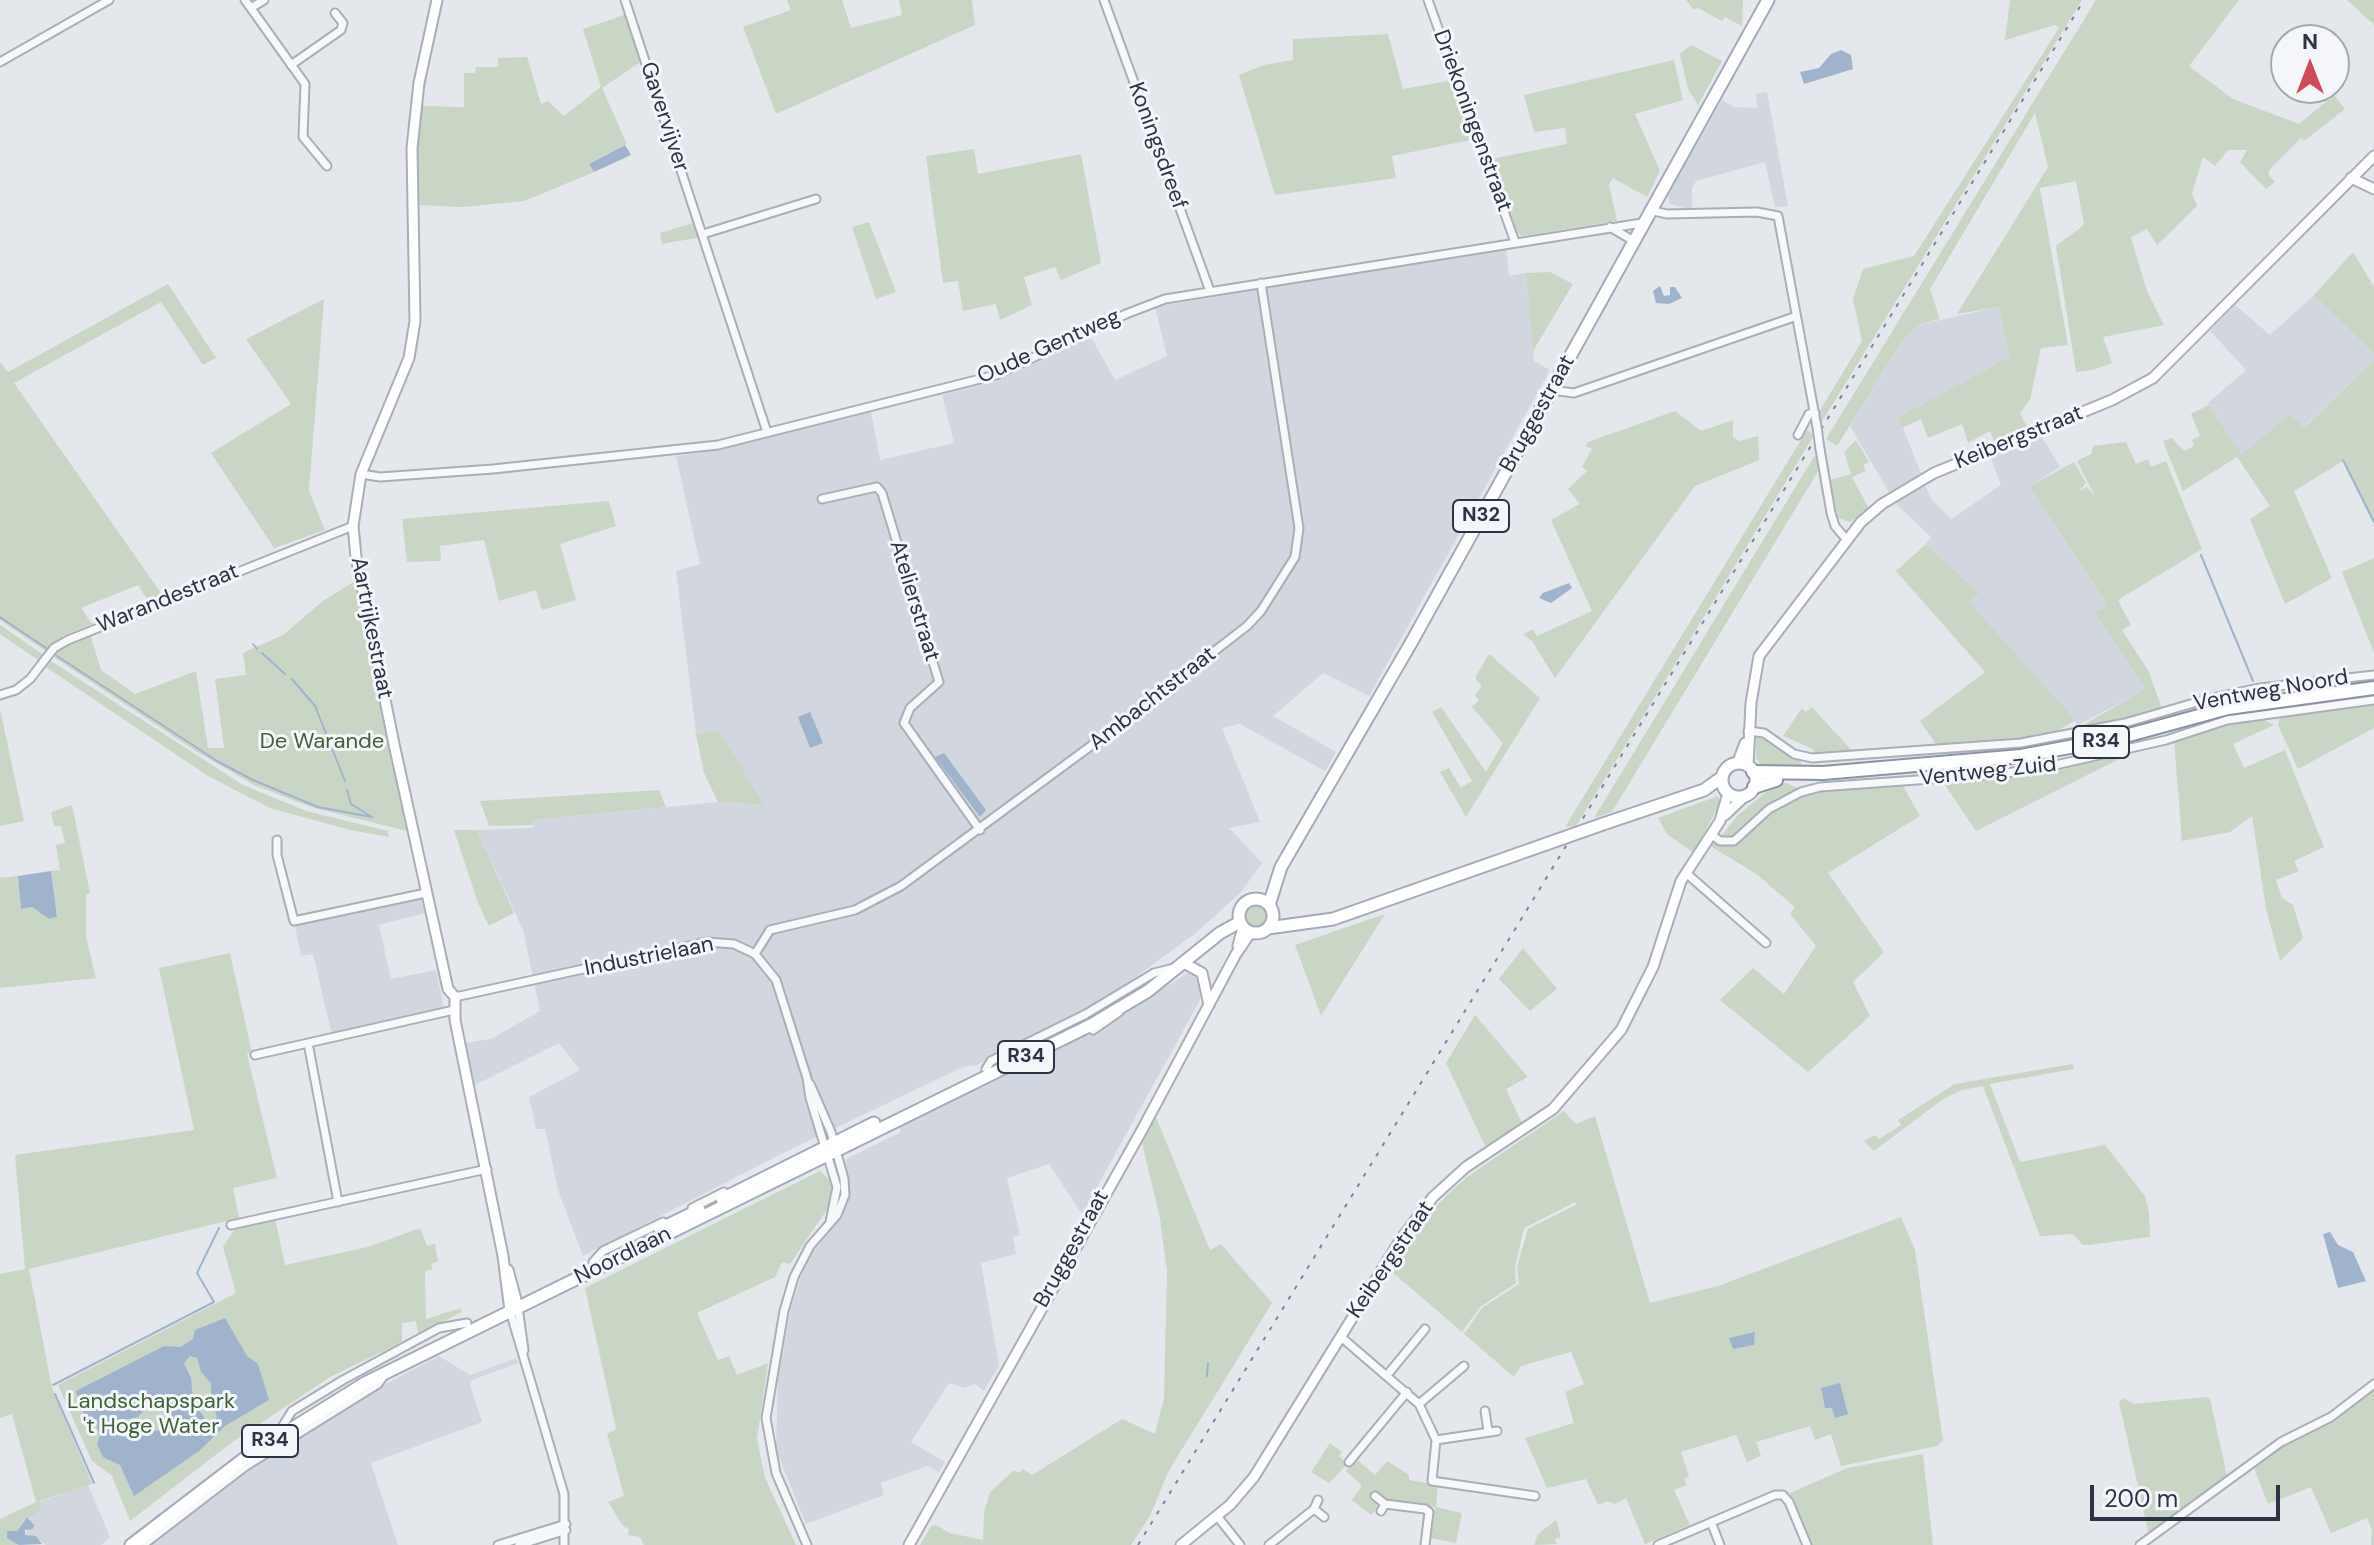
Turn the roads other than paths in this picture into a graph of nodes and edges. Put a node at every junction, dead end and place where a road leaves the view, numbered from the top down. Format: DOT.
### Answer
graph roads {
  1 [pos="109,0"];
  2 [pos="245,0"];
  3 [pos="264,0"];
  4 [pos="437,0"];
  5 [pos="625,0"];
  6 [pos="1104,0"];
  7 [pos="1428,0"];
  8 [pos="1768,0"];
  9 [pos="251,8"];
  10 [pos="335,13"];
  11 [pos="0,62"];
  12 [pos="291,65"];
  13 [pos="2374,156"];
  14 [pos="327,166"];
  15 [pos="2351,178"];
  16 [pos="2374,189"];
  17 [pos="816,199"];
  18 [pos="1649,210"];
  19 [pos="1642,223"];
  20 [pos="1610,227"];
  21 [pos="703,234"];
  22 [pos="1632,240"];
  23 [pos="1515,242"];
  24 [pos="1261,283"];
  25 [pos="1210,291"];
  26 [pos="1794,317"];
  27 [pos="1551,390"];
  28 [pos="1815,413"];
  29 [pos="767,432"];
  30 [pos="1798,435"];
  31 [pos="361,474"];
  32 [pos="822,499"];
  33 [pos="353,526"];
  34 [pos="1846,539"];
  35 [pos="2374,675"];
  36 [pos="2374,688"];
  37 [pos="0,695"];
  38 [pos="2374,700"];
  39 [pos="1748,734"];
  40 [pos="1746,767"];
  41 [pos="1823,773"];
  42 [pos="1725,787"];
  43 [pos="1749,792"];
  44 [pos="1720,821"];
  45 [pos="980,830"];
  46 [pos="1711,834"];
  47 [pos="277,840"];
  48 [pos="1281,867"];
  49 [pos="1686,873"];
  50 [pos="426,893"];
  51 [pos="1255,899"];
  52 [pos="1242,907"];
  53 [pos="1271,908"];
  54 [pos="1296,926"];
  55 [pos="1245,927"];
  56 [pos="1268,928"];
  57 [pos="1220,933"];
  58 [pos="1766,943"];
  59 [pos="755,954"];
  60 [pos="1179,965"];
  61 [pos="455,997"];
  62 [pos="1209,1005"];
  63 [pos="454,1010"];
  64 [pos="308,1043"];
  65 [pos="255,1055"];
  66 [pos="830,1150"];
  67 [pos="487,1169"];
  68 [pos="338,1202"];
  69 [pos="231,1225"];
  70 [pos="513,1305"];
  71 [pos="467,1323"];
  72 [pos="1425,1329"];
  73 [pos="1341,1337"];
  74 [pos="1464,1366"];
  75 [pos="385,1372"];
  76 [pos="1388,1374"];
  77 [pos="2374,1384"];
  78 [pos="1407,1392"];
  79 [pos="286,1403"];
  80 [pos="1419,1404"];
  81 [pos="1485,1411"];
  82 [pos="290,1413"];
  83 [pos="282,1427"];
  84 [pos="1436,1440"];
  85 [pos="1349,1462"];
  86 [pos="1375,1496"];
  87 [pos="1535,1496"];
  88 [pos="1318,1500"];
  89 [pos="1314,1509"];
  90 [pos="1217,1516"];
  91 [pos="1324,1517"];
  92 [pos="1711,1522"];
  93 [pos="566,1527"];
  94 [pos="123,1545"];
  95 [pos="131,1545"];
  96 [pos="143,1545"];
  97 [pos="499,1545"];
  98 [pos="519,1545"];
  99 [pos="564,1545"];
  100 [pos="807,1545"];
  101 [pos="909,1545"];
  102 [pos="1181,1545"];
  103 [pos="1240,1545"];
  104 [pos="1269,1545"];
  105 [pos="1425,1545"];
  106 [pos="1658,1545"];
  107 [pos="1720,1545"];
  108 [pos="1807,1545"];
  109 [pos="2140,1545"];
  1 -- 11 [label="street"];
  2 -- 9 [label="street"];
  3 -- 9 [label="street"];
  4 -- 31 [label="street, Aartrijkestraat"];
  5 -- 21 [label="street, Gavervijver"];
  6 -- 25 [label="street, Koningsdreef"];
  7 -- 23 [label="street, Driekoningenstraat"];
  8 -- 18 [label="main road, Bruggestraat / N32"];
  9 -- 12 [label="street"];
  10 -- 12 [label="street"];
  12 -- 14 [label="street"];
  13 -- 15 [label="street, Keibergstraat"];
  15 -- 16 [label="street"];
  15 -- 34 [label="street, Keibergstraat"];
  17 -- 21 [label="street"];
  18 -- 19 [label="main road, Bruggestraat / N32"];
  18 -- 26 [label="street"];
  19 -- 20 [label="street, Oude Gentweg"];
  19 -- 22 [label="main road, Bruggestraat / N32"];
  20 -- 22 [label="street"];
  20 -- 23 [label="street, Oude Gentweg"];
  21 -- 29 [label="street, Gavervijver"];
  22 -- 27 [label="main road, Bruggestraat / N32"];
  23 -- 24 [label="street, Oude Gentweg"];
  24 -- 25 [label="street, Oude Gentweg"];
  24 -- 45 [label="street, Ambachtstraat"];
  25 -- 29 [label="street, Oude Gentweg"];
  26 -- 27 [label="street"];
  26 -- 28 [label="street"];
  27 -- 48 [label="main road, Bruggestraat / N32"];
  28 -- 30 [label="street"];
  28 -- 34 [label="street, bridge"];
  29 -- 31 [label="street, Oude Gentweg"];
  31 -- 33 [label="street, Aartrijkestraat"];
  32 -- 45 [label="street, Atelierstraat"];
  33 -- 37 [label="street, Warandestraat"];
  33 -- 50 [label="street, Aartrijkestraat"];
  34 -- 39 [label="street, Keibergstraat"];
  35 -- 39 [label="street, Ventweg Noord"];
  36 -- 41 [label="highway, R34"];
  38 -- 46 [label="street, Ventweg Zuid"];
  39 -- 40 [label="street, Keibergstraat"];
  40 -- 41 [label="highway, R34"];
  40 -- 42 [label="main road"];
  40 -- 43 [label="main road"];
  41 -- 43 [label="highway, R34"];
  42 -- 43 [label="main road, Noordlaan"];
  42 -- 44 [label="street, Keibergstraat"];
  42 -- 54 [label="main road, Noordlaan, bridge"];
  43 -- 44 [label="street, Keibergstraat"];
  44 -- 46 [label="street, Keibergstraat"];
  45 -- 59 [label="street, Ambachtstraat"];
  46 -- 49 [label="street, Keibergstraat"];
  47 -- 50 [label="street"];
  48 -- 51 [label="main road, Bruggestraat / N32"];
  48 -- 53 [label="main road, Bruggestraat / N32"];
  49 -- 58 [label="street"];
  49 -- 73 [label="street, Keibergstraat"];
  50 -- 61 [label="street, Aartrijkestraat"];
  51 -- 52 [label="main road, Bruggestraat"];
  51 -- 53 [label="main road"];
  52 -- 55 [label="main road"];
  52 -- 57 [label="main road, Noordlaan / R34"];
  53 -- 54 [label="main road"];
  53 -- 56 [label="main road, Bruggestraat"];
  54 -- 56 [label="main road, Noordlaan"];
  55 -- 56 [label="main road, Noordlaan"];
  55 -- 57 [label="main road, Noordlaan / R34"];
  55 -- 62 [label="street, Bruggestraat"];
  57 -- 60 [label="main road, Noordlaan / R34"];
  59 -- 61 [label="street, Industrielaan"];
  59 -- 66 [label="street"];
  60 -- 62 [label="street"];
  60 -- 66 [label="main road, Noordlaan / R34"];
  60 -- 66 [label="main road, Noordlaan / R34"];
  61 -- 63 [label="street, Aartrijkestraat"];
  62 -- 101 [label="street, Bruggestraat"];
  63 -- 64 [label="street"];
  63 -- 67 [label="street, Aartrijkestraat"];
  64 -- 65 [label="street"];
  64 -- 68 [label="street"];
  66 -- 70 [label="main road, Noordlaan / R34"];
  66 -- 70 [label="main road, Noordlaan / R34"];
  66 -- 100 [label="street"];
  67 -- 68 [label="street"];
  67 -- 70 [label="street, Aartrijkestraat"];
  68 -- 69 [label="street"];
  70 -- 71 [label="main road, Noordlaan / R34"];
  70 -- 75 [label="main road, Noordlaan / R34"];
  70 -- 93 [label="street, Aartrijkestraat"];
  71 -- 82 [label="street, Noordlaan"];
  71 -- 83 [label="main road, Noordlaan / R34"];
  72 -- 76 [label="street"];
  73 -- 76 [label="street"];
  73 -- 90 [label="street, Keibergstraat"];
  74 -- 80 [label="street"];
  75 -- 95 [label="main road, Noordlaan / R34"];
  75 -- 96 [label="street, Noordlaan"];
  76 -- 78 [label="street"];
  77 -- 109 [label="street"];
  78 -- 80 [label="street"];
  78 -- 85 [label="street"];
  79 -- 82 [label="street"];
  80 -- 84 [label="street"];
  81 -- 84 [label="street"];
  82 -- 83 [label="street, Noordlaan"];
  83 -- 94 [label="main road, Noordlaan / R34"];
  84 -- 87 [label="street"];
  86 -- 105 [label="street"];
  88 -- 89 [label="street"];
  89 -- 91 [label="street"];
  89 -- 104 [label="street"];
  90 -- 102 [label="street, Keibergstraat"];
  90 -- 103 [label="street"];
  92 -- 106 [label="street"];
  92 -- 107 [label="street"];
  92 -- 108 [label="street"];
  93 -- 97 [label="street"];
  93 -- 98 [label="street"];
  93 -- 99 [label="street, Aartrijkestraat"];
}
